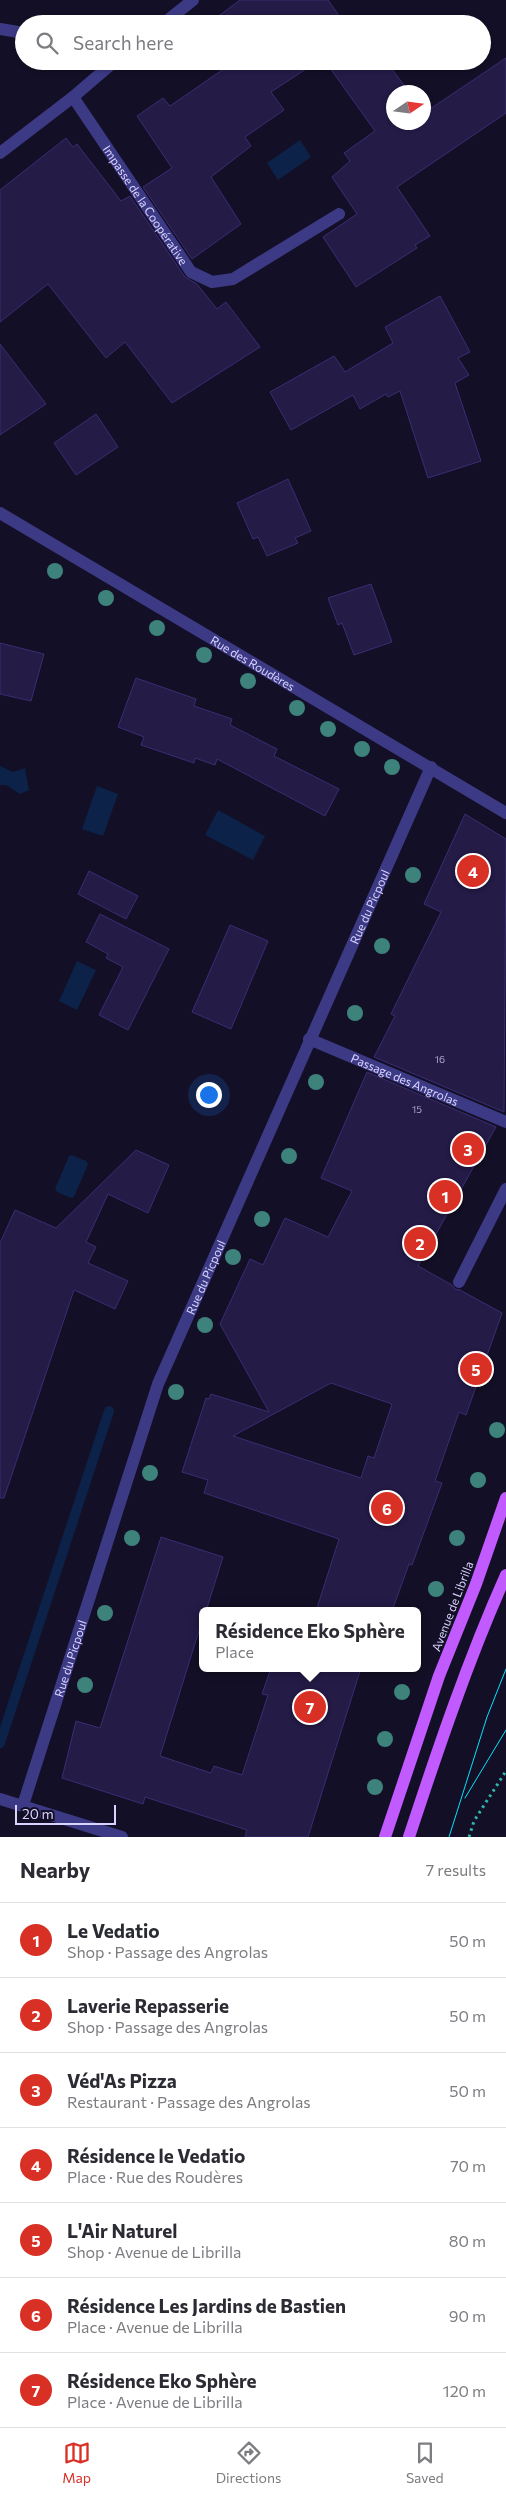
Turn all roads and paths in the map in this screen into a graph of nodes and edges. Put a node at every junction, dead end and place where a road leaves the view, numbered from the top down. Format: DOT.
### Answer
graph roads {
  1 [pos="193,0"];
  2 [pos="174,15"];
  3 [pos="0,29"];
  4 [pos="15,32"];
  5 [pos="100,70"];
  6 [pos="73,97"];
  7 [pos="0,153"];
  8 [pos="339,214"];
  9 [pos="0,512"];
  10 [pos="431,767"];
  11 [pos="506,813"];
  12 [pos="309,1039"];
  13 [pos="503,1121"];
  14 [pos="506,1189"];
  15 [pos="458,1282"];
  16 [pos="506,1498"];
  17 [pos="506,1575"];
  18 [pos="506,1771"];
  19 [pos="0,1799"];
  20 [pos="23,1805"];
  21 [pos="122,1837"];
  22 [pos="386,1837"];
  23 [pos="409,1837"];
  24 [pos="470,1837"];
  1 -- 2 [label="street"];
  3 -- 4 [label="street"];
  5 -- 6 [label="street"];
  6 -- 7 [label="street"];
  6 -- 8 [label="street, Impasse de la Coopérative"];
  9 -- 10 [label="street, Rue des Roudères"];
  10 -- 11 [label="street, Rue des Roudères"];
  10 -- 12 [label="street, Rue du Picpoul"];
  12 -- 13 [label="street, Passage des Angrolas"];
  12 -- 20 [label="street, Rue du Picpoul"];
  14 -- 15 [label="street"];
  16 -- 22 [label="main road, Avenue de Librilla"];
  17 -- 23 [label="main road"];
  18 -- 24 [label="path"];
  19 -- 20 [label="street"];
  20 -- 21 [label="street"];
}
